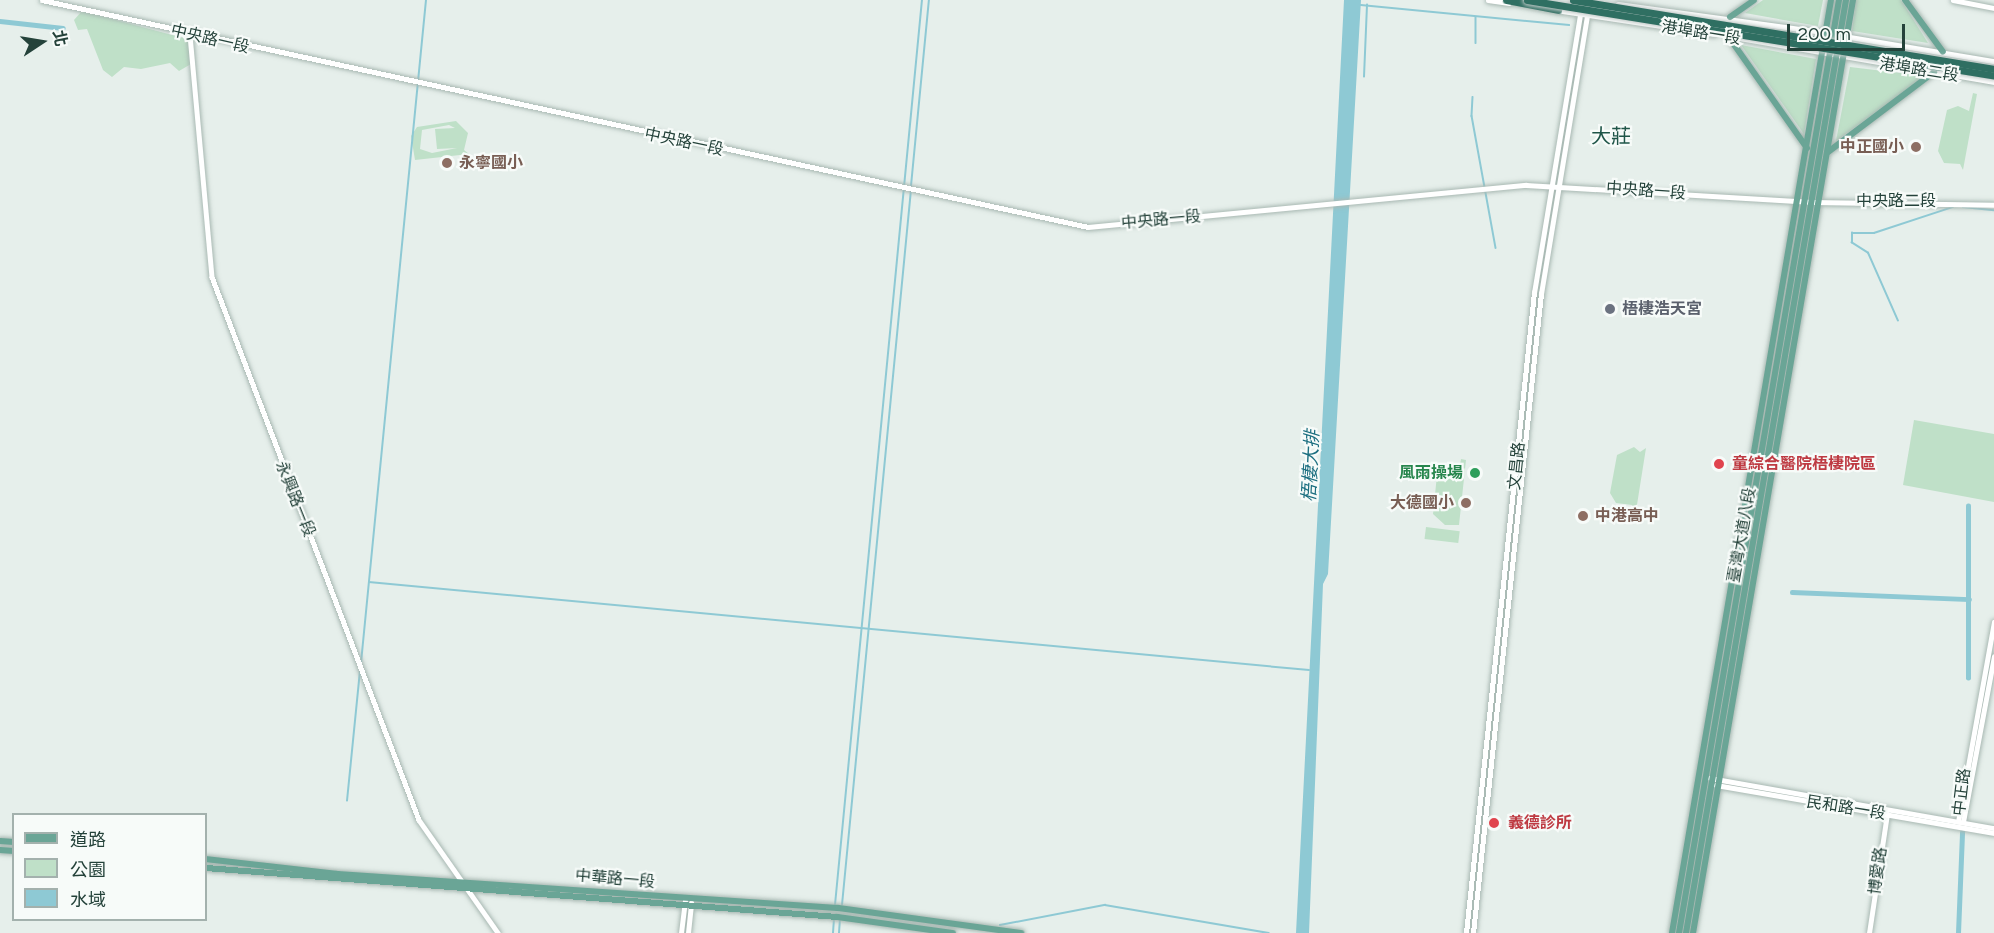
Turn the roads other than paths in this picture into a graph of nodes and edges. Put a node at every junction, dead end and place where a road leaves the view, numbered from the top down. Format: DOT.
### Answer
graph roads {
  1 [pos="42,0"];
  2 [pos="1488,0"];
  3 [pos="1506,0"];
  4 [pos="1527,0"];
  5 [pos="1534,0"];
  6 [pos="1573,0"];
  7 [pos="1587,0"];
  8 [pos="1754,0"];
  9 [pos="1831,0"];
  10 [pos="1839,0"];
  11 [pos="1846,0"];
  12 [pos="1853,0"];
  13 [pos="1905,0"];
  14 [pos="1953,0"];
  15 [pos="1994,8"];
  16 [pos="1558,10"];
  17 [pos="1581,14"];
  18 [pos="1587,15"];
  19 [pos="1730,17"];
  20 [pos="1837,34"];
  21 [pos="190,35"];
  22 [pos="1728,36"];
  23 [pos="1943,52"];
  24 [pos="1833,56"];
  25 [pos="1994,61"];
  26 [pos="1994,68"];
  27 [pos="1934,72"];
  28 [pos="1993,80"];
  29 [pos="1810,149"];
  30 [pos="1828,152"];
  31 [pos="1550,184"];
  32 [pos="1557,185"];
  33 [pos="1808,201"];
  34 [pos="1994,205"];
  35 [pos="1994,622"];
  36 [pos="1994,657"];
  37 [pos="1709,781"];
  38 [pos="1888,808"];
  39 [pos="1887,815"];
  40 [pos="1957,821"];
  41 [pos="1963,821"];
  42 [pos="1961,827"];
  43 [pos="1994,828"];
  44 [pos="1994,833"];
  45 [pos="207,860"];
  46 [pos="207,868"];
  47 [pos="460,881"];
  48 [pos="467,890"];
  49 [pos="688,899"];
  50 [pos="687,908"];
  51 [pos="498,933"];
  52 [pos="681,933"];
  53 [pos="688,933"];
  54 [pos="953,933"];
  55 [pos="1021,933"];
  56 [pos="1466,933"];
  57 [pos="1473,933"];
  58 [pos="1672,933"];
  59 [pos="1679,933"];
  60 [pos="1686,933"];
  61 [pos="1693,933"];
  62 [pos="1869,933"];
  1 -- 21 [label="street, 中央路一段"];
  2 -- 16 [label="street, 港埠路一段"];
  3 -- 16 [label="highway, bridge"];
  4 -- 28 [label="highway, bridge"];
  5 -- 16 [label="street, 港埠路一段"];
  6 -- 26 [label="highway, bridge"];
  7 -- 17 [label="street, 文昌路"];
  7 -- 18 [label="street, 文昌路"];
  7 -- 19 [label="street, 港埠路一段"];
  8 -- 19 [label="main road"];
  9 -- 20 [label="main road"];
  10 -- 20 [label="main road"];
  11 -- 20 [label="main road"];
  12 -- 20 [label="main road"];
  13 -- 23 [label="main road"];
  14 -- 15 [label="street"];
  16 -- 17 [label="street, 港埠路一段"];
  17 -- 18 [label="street, 港埠路一段"];
  17 -- 31 [label="street, 文昌路"];
  18 -- 22 [label="street, 港埠路一段"];
  18 -- 32 [label="street, 文昌路"];
  19 -- 20 [label="street, 港埠路一段"];
  20 -- 23 [label="street, 港埠路二段"];
  20 -- 24 [label="main road, 臺灣大道八段"];
  20 -- 24 [label="main road, 臺灣大道八段"];
  21 -- 31 [label="street, 中央路一段"];
  21 -- 47 [label="street, 永興路一段"];
  22 -- 24 [label="street, 港埠路一段"];
  22 -- 29 [label="main road"];
  23 -- 25 [label="street, 港埠路二段"];
  24 -- 27 [label="street, 港埠路二段"];
  24 -- 29 [label="main road, 臺灣大道八段"];
  24 -- 30 [label="main road, 臺灣大道八段"];
  24 -- 33 [label="main road, 臺灣大道八段"];
  26 -- 28 [label="street"];
  27 -- 28 [label="street, 港埠路二段"];
  27 -- 30 [label="main road"];
  29 -- 33 [label="main road, 臺灣大道八段"];
  30 -- 33 [label="main road, 臺灣大道八段"];
  31 -- 32 [label="street, 中央路一段"];
  31 -- 56 [label="street, 文昌路"];
  32 -- 33 [label="street, 中央路一段"];
  32 -- 57 [label="street, 文昌路"];
  33 -- 34 [label="street, 中央路二段"];
  33 -- 37 [label="main road, 臺灣大道八段"];
  33 -- 37 [label="main road, 臺灣大道八段"];
  35 -- 40 [label="street, 中正路"];
  36 -- 41 [label="street, 中正路"];
  37 -- 38 [label="street, 民和路一段"];
  37 -- 39 [label="street, 民和路一段"];
  37 -- 58 [label="main road, 臺灣大道八段"];
  37 -- 59 [label="main road, 臺灣大道八段"];
  37 -- 60 [label="main road, 臺灣大道八段"];
  37 -- 61 [label="main road, 臺灣大道八段"];
  38 -- 39 [label="street, 博愛路"];
  38 -- 40 [label="street, 民和路一段"];
  39 -- 42 [label="street, 民和路一段"];
  39 -- 62 [label="street, 博愛路"];
  40 -- 41 [label="street, 民和路一段"];
  40 -- 42 [label="street, 中正路"];
  41 -- 42 [label="street, 中正路"];
  41 -- 43 [label="street, 民和路一段"];
  42 -- 44 [label="street, 民和路一段"];
  45 -- 47 [label="main road, 中華路一段"];
  46 -- 48 [label="main road, 中華路一段"];
  47 -- 48 [label="street, 永興路一段"];
  47 -- 49 [label="main road, 中華路一段"];
  48 -- 50 [label="main road, 中華路一段"];
  48 -- 51 [label="street, 永興路一段"];
  49 -- 50 [label="street"];
  49 -- 55 [label="main road, 中華路一段"];
  50 -- 52 [label="street"];
  50 -- 53 [label="street"];
  50 -- 54 [label="main road, 中華路一段"];
}
